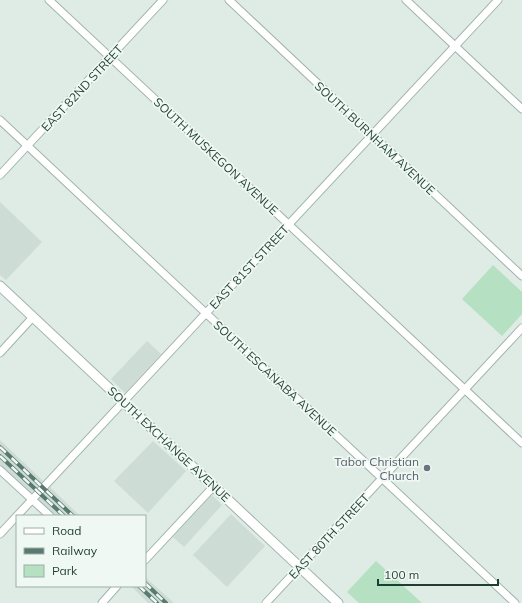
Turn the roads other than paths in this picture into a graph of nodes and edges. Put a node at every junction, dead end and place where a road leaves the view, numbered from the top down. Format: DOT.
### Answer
graph roads {
  1 [pos="49,0"];
  2 [pos="164,0"];
  3 [pos="229,0"];
  4 [pos="406,0"];
  5 [pos="498,0"];
  6 [pos="455,46"];
  7 [pos="110,57"];
  8 [pos="522,109"];
  9 [pos="0,120"];
  10 [pos="372,135"];
  11 [pos="27,146"];
  12 [pos="0,175"];
  13 [pos="289,224"];
  14 [pos="522,276"];
  15 [pos="0,286"];
  16 [pos="206,312"];
  17 [pos="33,317"];
  18 [pos="522,328"];
  19 [pos="0,353"];
  20 [pos="465,390"];
  21 [pos="123,402"];
  22 [pos="522,443"];
  23 [pos="0,470"];
  24 [pos="382,479"];
  25 [pos="214,486"];
  26 [pos="32,500"];
  27 [pos="18,515"];
  28 [pos="49,515"];
  29 [pos="16,517"];
  30 [pos="0,534"];
  31 [pos="146,559"];
  32 [pos="300,567"];
  33 [pos="116,587"];
  34 [pos="102,603"];
  35 [pos="266,603"];
  36 [pos="338,603"];
  37 [pos="515,603"];
  1 -- 7 [label="street, SOUTH MUSKEGON AVENUE"];
  2 -- 7 [label="street, EAST 82ND STREET"];
  3 -- 10 [label="street, SOUTH BURNHAM AVENUE"];
  4 -- 6 [label="street"];
  5 -- 6 [label="street, EAST 81ST STREET"];
  6 -- 8 [label="street"];
  6 -- 10 [label="street, EAST 81ST STREET"];
  7 -- 11 [label="street, EAST 82ND STREET"];
  7 -- 13 [label="street, SOUTH MUSKEGON AVENUE"];
  9 -- 11 [label="street, SOUTH ESCANABA AVENUE"];
  10 -- 13 [label="street, EAST 81ST STREET"];
  10 -- 14 [label="street, SOUTH BURNHAM AVENUE"];
  11 -- 12 [label="street, EAST 82ND STREET"];
  11 -- 16 [label="street, SOUTH ESCANABA AVENUE"];
  13 -- 16 [label="street, EAST 81ST STREET"];
  13 -- 20 [label="street, SOUTH MUSKEGON AVENUE"];
  15 -- 17 [label="street, SOUTH EXCHANGE AVENUE"];
  16 -- 21 [label="street, EAST 81ST STREET"];
  16 -- 24 [label="street, SOUTH ESCANABA AVENUE"];
  17 -- 19 [label="street"];
  17 -- 21 [label="street, SOUTH EXCHANGE AVENUE"];
  18 -- 20 [label="street, EAST 80TH STREET"];
  20 -- 22 [label="street, SOUTH MUSKEGON AVENUE"];
  20 -- 24 [label="street, EAST 80TH STREET"];
  21 -- 25 [label="street, SOUTH EXCHANGE AVENUE"];
  21 -- 26 [label="street, EAST 81ST STREET"];
  23 -- 26 [label="street"];
  24 -- 32 [label="street, EAST 80TH STREET"];
  24 -- 37 [label="street, SOUTH ESCANABA AVENUE"];
  25 -- 31 [label="street"];
  25 -- 32 [label="street, SOUTH EXCHANGE AVENUE"];
  26 -- 27 [label="street, EAST 81ST STREET"];
  26 -- 28 [label="street"];
  29 -- 30 [label="street, EAST 81ST STREET"];
  32 -- 35 [label="street, EAST 80TH STREET"];
  32 -- 36 [label="street, SOUTH EXCHANGE AVENUE"];
  33 -- 34 [label="street"];
}
